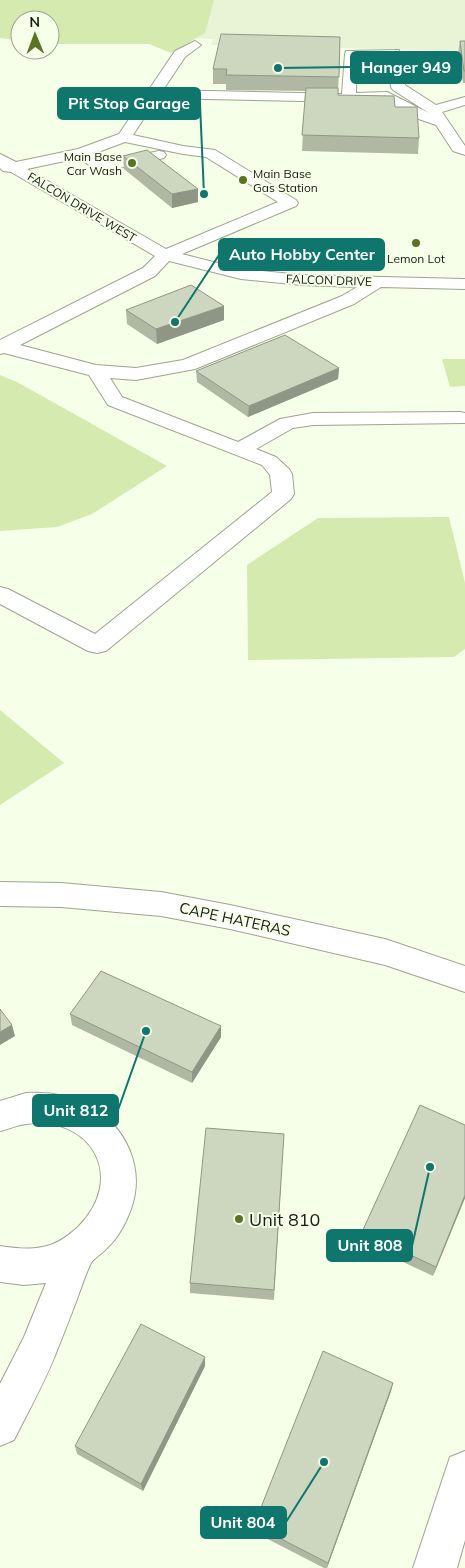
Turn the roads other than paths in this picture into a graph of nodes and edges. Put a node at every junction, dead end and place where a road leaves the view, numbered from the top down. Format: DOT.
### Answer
graph roads {
  1 [pos="195,45"];
  2 [pos="154,94"];
  3 [pos="349,98"];
  4 [pos="465,101"];
  5 [pos="438,116"];
  6 [pos="124,137"];
  7 [pos="183,150"];
  8 [pos="465,151"];
  9 [pos="82,153"];
  10 [pos="4,165"];
  11 [pos="165,256"];
  12 [pos="377,282"];
  13 [pos="465,284"];
  14 [pos="1,347"];
  15 [pos="96,371"];
  16 [pos="460,418"];
  17 [pos="239,450"];
  18 [pos="0,594"];
  19 [pos="0,894"];
  20 [pos="465,979"];
  21 [pos="0,1116"];
  22 [pos="77,1252"];
  23 [pos="0,1264"];
  24 [pos="0,1426"];
  25 [pos="465,1472"];
  26 [pos="435,1568"];
  1 -- 2 [label="street"];
  2 -- 3 [label="street"];
  2 -- 6 [label="street"];
  3 -- 5 [label="street"];
  3 -- 5 [label="street"];
  4 -- 5 [label="street"];
  5 -- 8 [label="street"];
  6 -- 7 [label="street"];
  6 -- 9 [label="street"];
  7 -- 9 [label="street"];
  7 -- 11 [label="street"];
  9 -- 10 [label="street"];
  10 -- 11 [label="street, FALCON DRIVE WEST"];
  11 -- 12 [label="street, FALCON DRIVE"];
  11 -- 14 [label="street"];
  12 -- 13 [label="street, FALCON DRIVE"];
  12 -- 15 [label="street"];
  14 -- 15 [label="street"];
  15 -- 17 [label="street"];
  16 -- 17 [label="street"];
  17 -- 18 [label="street"];
  19 -- 20 [label="street, CAPE HATERAS"];
  21 -- 22 [label="street"];
  22 -- 23 [label="street"];
  22 -- 24 [label="street"];
  25 -- 26 [label="street"];
}
